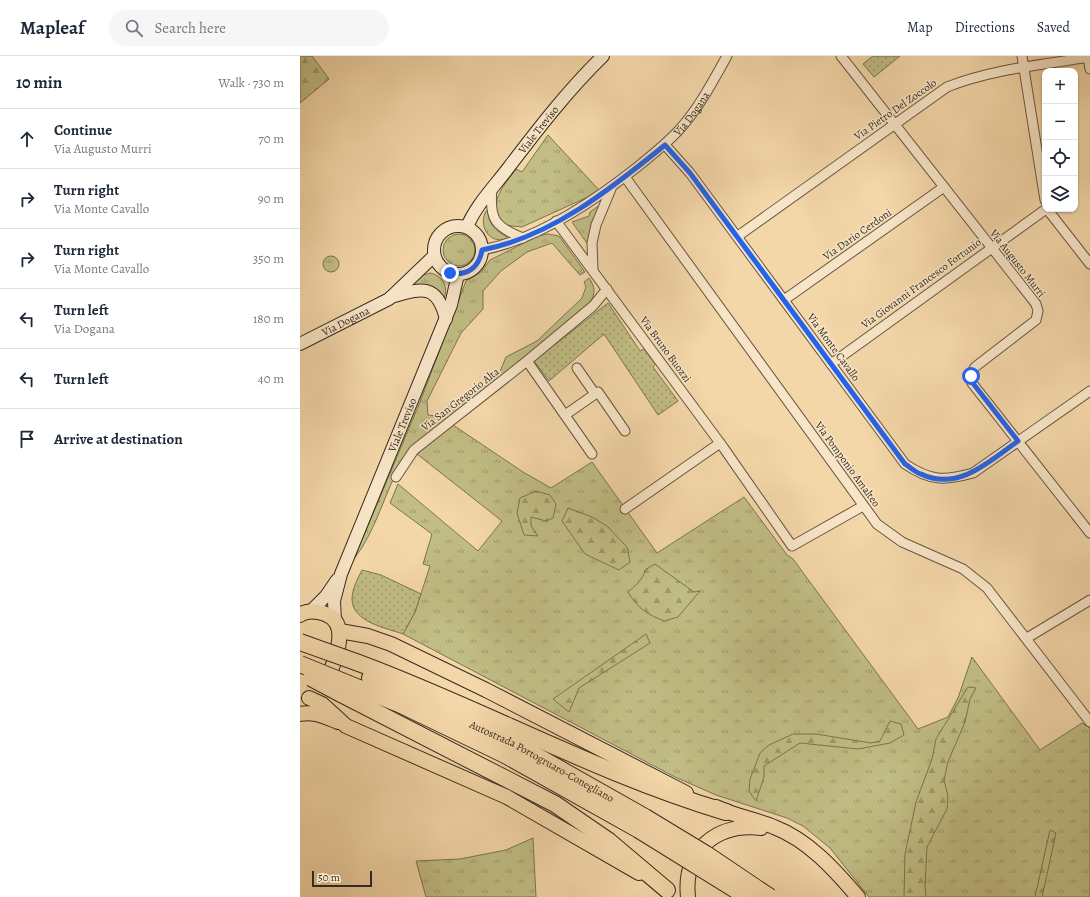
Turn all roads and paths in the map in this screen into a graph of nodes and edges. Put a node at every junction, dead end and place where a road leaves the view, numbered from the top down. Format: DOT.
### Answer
graph roads {
  1 [pos="603,56"];
  2 [pos="727,56"];
  3 [pos="841,56"];
  4 [pos="1022,56"];
  5 [pos="1089,57"];
  6 [pos="1024,68"];
  7 [pos="1090,69"];
  8 [pos="894,123"];
  9 [pos="665,145"];
  10 [pos="625,177"];
  11 [pos="1042,181"];
  12 [pos="944,187"];
  13 [pos="611,188"];
  14 [pos="492,189"];
  15 [pos="1043,212"];
  16 [pos="1049,212"];
  17 [pos="556,221"];
  18 [pos="467,227"];
  19 [pos="738,236"];
  20 [pos="522,238"];
  21 [pos="991,248"];
  22 [pos="482,250"];
  23 [pos="434,256"];
  24 [pos="1090,264"];
  25 [pos="593,270"];
  26 [pos="458,274"];
  27 [pos="607,289"];
  28 [pos="390,297"];
  29 [pos="784,300"];
  30 [pos="446,319"];
  31 [pos="300,344"];
  32 [pos="528,361"];
  33 [pos="830,364"];
  34 [pos="577,368"];
  35 [pos="1090,391"];
  36 [pos="595,394"];
  37 [pos="565,415"];
  38 [pos="625,431"];
  39 [pos="1018,441"];
  40 [pos="720,443"];
  41 [pos="592,454"];
  42 [pos="396,477"];
  43 [pos="863,506"];
  44 [pos="625,509"];
  45 [pos="1090,533"];
  46 [pos="341,574"];
  47 [pos="1090,600"];
  48 [pos="306,613"];
  49 [pos="338,626"];
  50 [pos="1027,638"];
  51 [pos="300,642"];
  52 [pos="300,650"];
  53 [pos="300,664"];
  54 [pos="300,673"];
  55 [pos="350,678"];
  56 [pos="304,698"];
  57 [pos="300,714"];
  58 [pos="1090,722"];
  59 [pos="346,726"];
  60 [pos="726,812"];
  61 [pos="642,824"];
  62 [pos="792,837"];
  63 [pos="820,856"];
  64 [pos="670,893"];
  65 [pos="688,897"];
  66 [pos="747,897"];
  67 [pos="770,897"];
  68 [pos="843,897"];
  69 [pos="858,897"];
  1 -- 14 [label="main road, Viale Treviso"];
  2 -- 9 [label="street, Via Dogana"];
  3 -- 8 [label="street, Via Augusto Murri"];
  4 -- 6 [label="street"];
  5 -- 6 [label="street, Via Pietro Del Zoccolo"];
  5 -- 7 [label="street"];
  6 -- 8 [label="street, Via Pietro Del Zoccolo"];
  6 -- 11 [label="street"];
  8 -- 12 [label="street, Via Augusto Murri"];
  8 -- 19 [label="street, Via Pietro Del Zoccolo"];
  9 -- 10 [label="street, Via Dogana"];
  9 -- 19 [label="street, Via Monte Cavallo"];
  10 -- 13 [label="street, Via Dogana"];
  10 -- 43 [label="street, Via Pomponio Amalteo"];
  12 -- 21 [label="street, Via Augusto Murri"];
  12 -- 29 [label="street, Via Dario Cerdoni"];
  13 -- 17 [label="street, Via Dogana"];
  13 -- 25 [label="street"];
  14 -- 18 [label="main road, Viale Treviso"];
  14 -- 20 [label="street"];
  15 -- 21 [label="street, Via Giovanni Francesco Fortunio"];
  16 -- 24 [label="street"];
  17 -- 20 [label="street, Via Dogana"];
  17 -- 25 [label="street, Via Bruno Buozzi"];
  18 -- 22 [label="main road"];
  18 -- 23 [label="main road"];
  19 -- 29 [label="street, Via Monte Cavallo"];
  20 -- 22 [label="street, Via Dogana"];
  21 -- 33 [label="street, Via Giovanni Francesco Fortunio"];
  21 -- 39 [label="street, Via Augusto Murri"];
  22 -- 26 [label="main road"];
  23 -- 26 [label="main road"];
  23 -- 28 [label="main road, Via Dogana"];
  25 -- 27 [label="street, Via Bruno Buozzi"];
  26 -- 30 [label="main road, Viale Treviso"];
  27 -- 32 [label="street, Via San Gregorio Alta"];
  27 -- 40 [label="street, Via Bruno Buozzi"];
  28 -- 30 [label="main road, Via Dogana"];
  28 -- 31 [label="main road, Via Dogana"];
  29 -- 33 [label="street, Via Monte Cavallo"];
  30 -- 46 [label="main road, Viale Treviso"];
  32 -- 37 [label="street"];
  32 -- 42 [label="street, Via San Gregorio Alta"];
  33 -- 39 [label="street, Via Monte Cavallo"];
  34 -- 36 [label="street"];
  35 -- 39 [label="street, Via Monte Cavallo"];
  36 -- 37 [label="street"];
  36 -- 38 [label="street"];
  37 -- 41 [label="street"];
  39 -- 45 [label="street, Via Augusto Murri"];
  40 -- 43 [label="street, Via Bruno Buozzi"];
  40 -- 44 [label="street"];
  43 -- 50 [label="street, Via Pomponio Amalteo"];
  46 -- 48 [label="main road, Viale Treviso"];
  46 -- 49 [label="main road, Viale Treviso"];
  47 -- 50 [label="street"];
  48 -- 49 [label="main road, Viale Treviso"];
  49 -- 56 [label="main road, Viale Treviso"];
  49 -- 60 [label="main road"];
  50 -- 58 [label="street, Via Pomponio Amalteo"];
  51 -- 55 [label="highway, bridge"];
  52 -- 55 [label="highway, Autostrada Portogruaro-Conegliano"];
  53 -- 55 [label="highway, Autostrada Portogruaro-Conegliano, bridge"];
  54 -- 55 [label="highway, bridge"];
  55 -- 60 [label="highway"];
  55 -- 61 [label="highway, Autostrada Portogruaro-Conegliano"];
  55 -- 64 [label="highway"];
  56 -- 59 [label="main road"];
  57 -- 59 [label="main road"];
  59 -- 64 [label="main road"];
  60 -- 62 [label="main road"];
  61 -- 66 [label="highway, Autostrada Portogruaro-Conegliano, bridge"];
  61 -- 67 [label="highway, Autostrada Portogruaro-Conegliano, bridge"];
  62 -- 63 [label="main road"];
  62 -- 65 [label="main road"];
  63 -- 68 [label="main road"];
  63 -- 69 [label="main road"];
}
